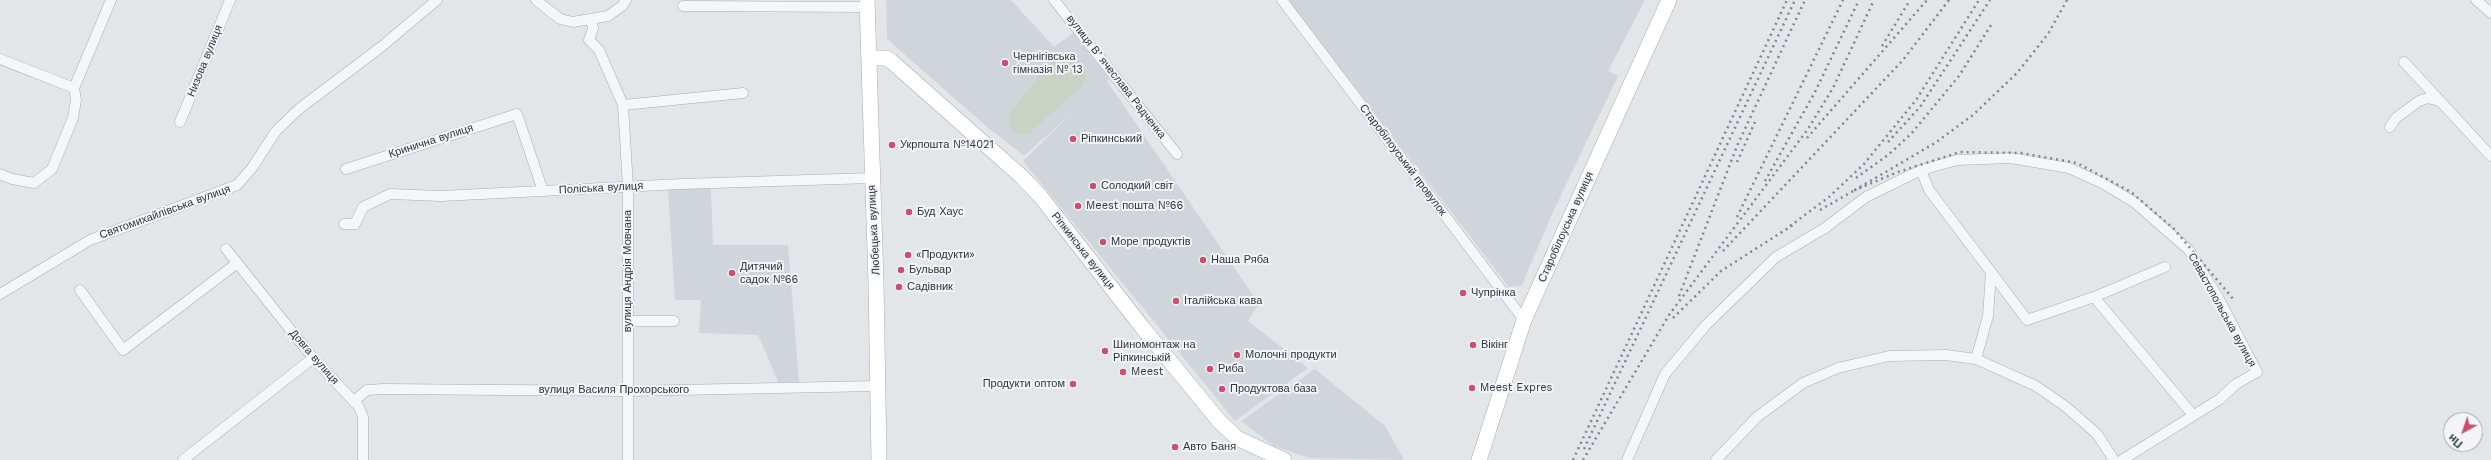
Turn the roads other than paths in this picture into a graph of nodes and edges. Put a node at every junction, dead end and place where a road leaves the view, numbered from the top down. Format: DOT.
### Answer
graph roads {
  1 [pos="111,0"];
  2 [pos="230,0"];
  3 [pos="437,0"];
  4 [pos="536,0"];
  5 [pos="626,0"];
  6 [pos="1054,0"];
  7 [pos="1282,0"];
  8 [pos="1669,0"];
  9 [pos="2476,0"];
  10 [pos="867,4"];
  11 [pos="683,6"];
  12 [pos="2491,12"];
  13 [pos="592,24"];
  14 [pos="869,58"];
  15 [pos="0,59"];
  16 [pos="2404,62"];
  17 [pos="74,88"];
  18 [pos="743,93"];
  19 [pos="2440,101"];
  20 [pos="623,105"];
  21 [pos="180,122"];
  22 [pos="2390,127"];
  23 [pos="1177,154"];
  24 [pos="2491,156"];
  25 [pos="346,169"];
  26 [pos="1921,170"];
  27 [pos="0,174"];
  28 [pos="872,178"];
  29 [pos="628,187"];
  30 [pos="543,191"];
  31 [pos="344,224"];
  32 [pos="226,249"];
  33 [pos="236,264"];
  34 [pos="2165,266"];
  35 [pos="1991,272"];
  36 [pos="80,290"];
  37 [pos="0,294"];
  38 [pos="2094,298"];
  39 [pos="1524,320"];
  40 [pos="628,321"];
  41 [pos="674,321"];
  42 [pos="313,358"];
  43 [pos="1976,359"];
  44 [pos="877,386"];
  45 [pos="628,391"];
  46 [pos="354,401"];
  47 [pos="2194,415"];
  48 [pos="183,460"];
  49 [pos="364,460"];
  50 [pos="628,460"];
  51 [pos="879,460"];
  52 [pos="1284,460"];
  53 [pos="1479,460"];
  54 [pos="1627,460"];
  55 [pos="1716,460"];
  56 [pos="2114,460"];
  57 [pos="2122,460"];
  1 -- 17 [label="street"];
  2 -- 21 [label="street, Низова вулиця"];
  3 -- 37 [label="street, Святомихайлівська вулиця"];
  4 -- 13 [label="street"];
  5 -- 13 [label="street"];
  6 -- 23 [label="street, вулиця Вʼячеслава Радченка"];
  7 -- 39 [label="street, Старобілоуський провулок"];
  8 -- 39 [label="main road, Старобілоуська вулиця"];
  9 -- 12 [label="street"];
  10 -- 11 [label="street"];
  10 -- 14 [label="main road, Любецька вулиця"];
  13 -- 20 [label="street, вулиця Андрія Мовчана"];
  14 -- 28 [label="main road, Любецька вулиця"];
  14 -- 52 [label="main road, Ріпкинська вулиця"];
  15 -- 17 [label="street"];
  16 -- 19 [label="street"];
  17 -- 27 [label="street"];
  18 -- 20 [label="street"];
  19 -- 22 [label="street"];
  19 -- 24 [label="street"];
  20 -- 29 [label="street, вулиця Андрія Мовчана"];
  25 -- 30 [label="street, Кринична вулиця"];
  26 -- 35 [label="street"];
  26 -- 47 [label="street, Севастопольська вулиця"];
  26 -- 54 [label="street, Севастопольська вулиця"];
  28 -- 29 [label="street, Поліська вулиця"];
  28 -- 44 [label="main road, Любецька вулиця"];
  29 -- 30 [label="street, Поліська вулиця"];
  29 -- 40 [label="street, вулиця Андрія Мовчана"];
  30 -- 31 [label="street, Поліська вулиця"];
  32 -- 33 [label="street, Довга вулиця"];
  33 -- 36 [label="street"];
  33 -- 42 [label="street, Довга вулиця"];
  34 -- 38 [label="street"];
  35 -- 38 [label="street"];
  35 -- 43 [label="street"];
  38 -- 47 [label="street"];
  39 -- 53 [label="main road, Старобілоуська вулиця"];
  40 -- 41 [label="street"];
  40 -- 45 [label="street, вулиця Андрія Мовчана"];
  42 -- 46 [label="street, Довга вулиця"];
  42 -- 48 [label="street"];
  43 -- 55 [label="street"];
  43 -- 56 [label="street"];
  44 -- 45 [label="street, вулиця Василя Прохорського"];
  44 -- 51 [label="main road, Любецька вулиця"];
  45 -- 46 [label="street, вулиця Василя Прохорського"];
  45 -- 50 [label="street, вулиця Андрія Мовчана"];
  46 -- 49 [label="street, Довга вулиця"];
  47 -- 57 [label="street, Севастопольська вулиця"];
}
